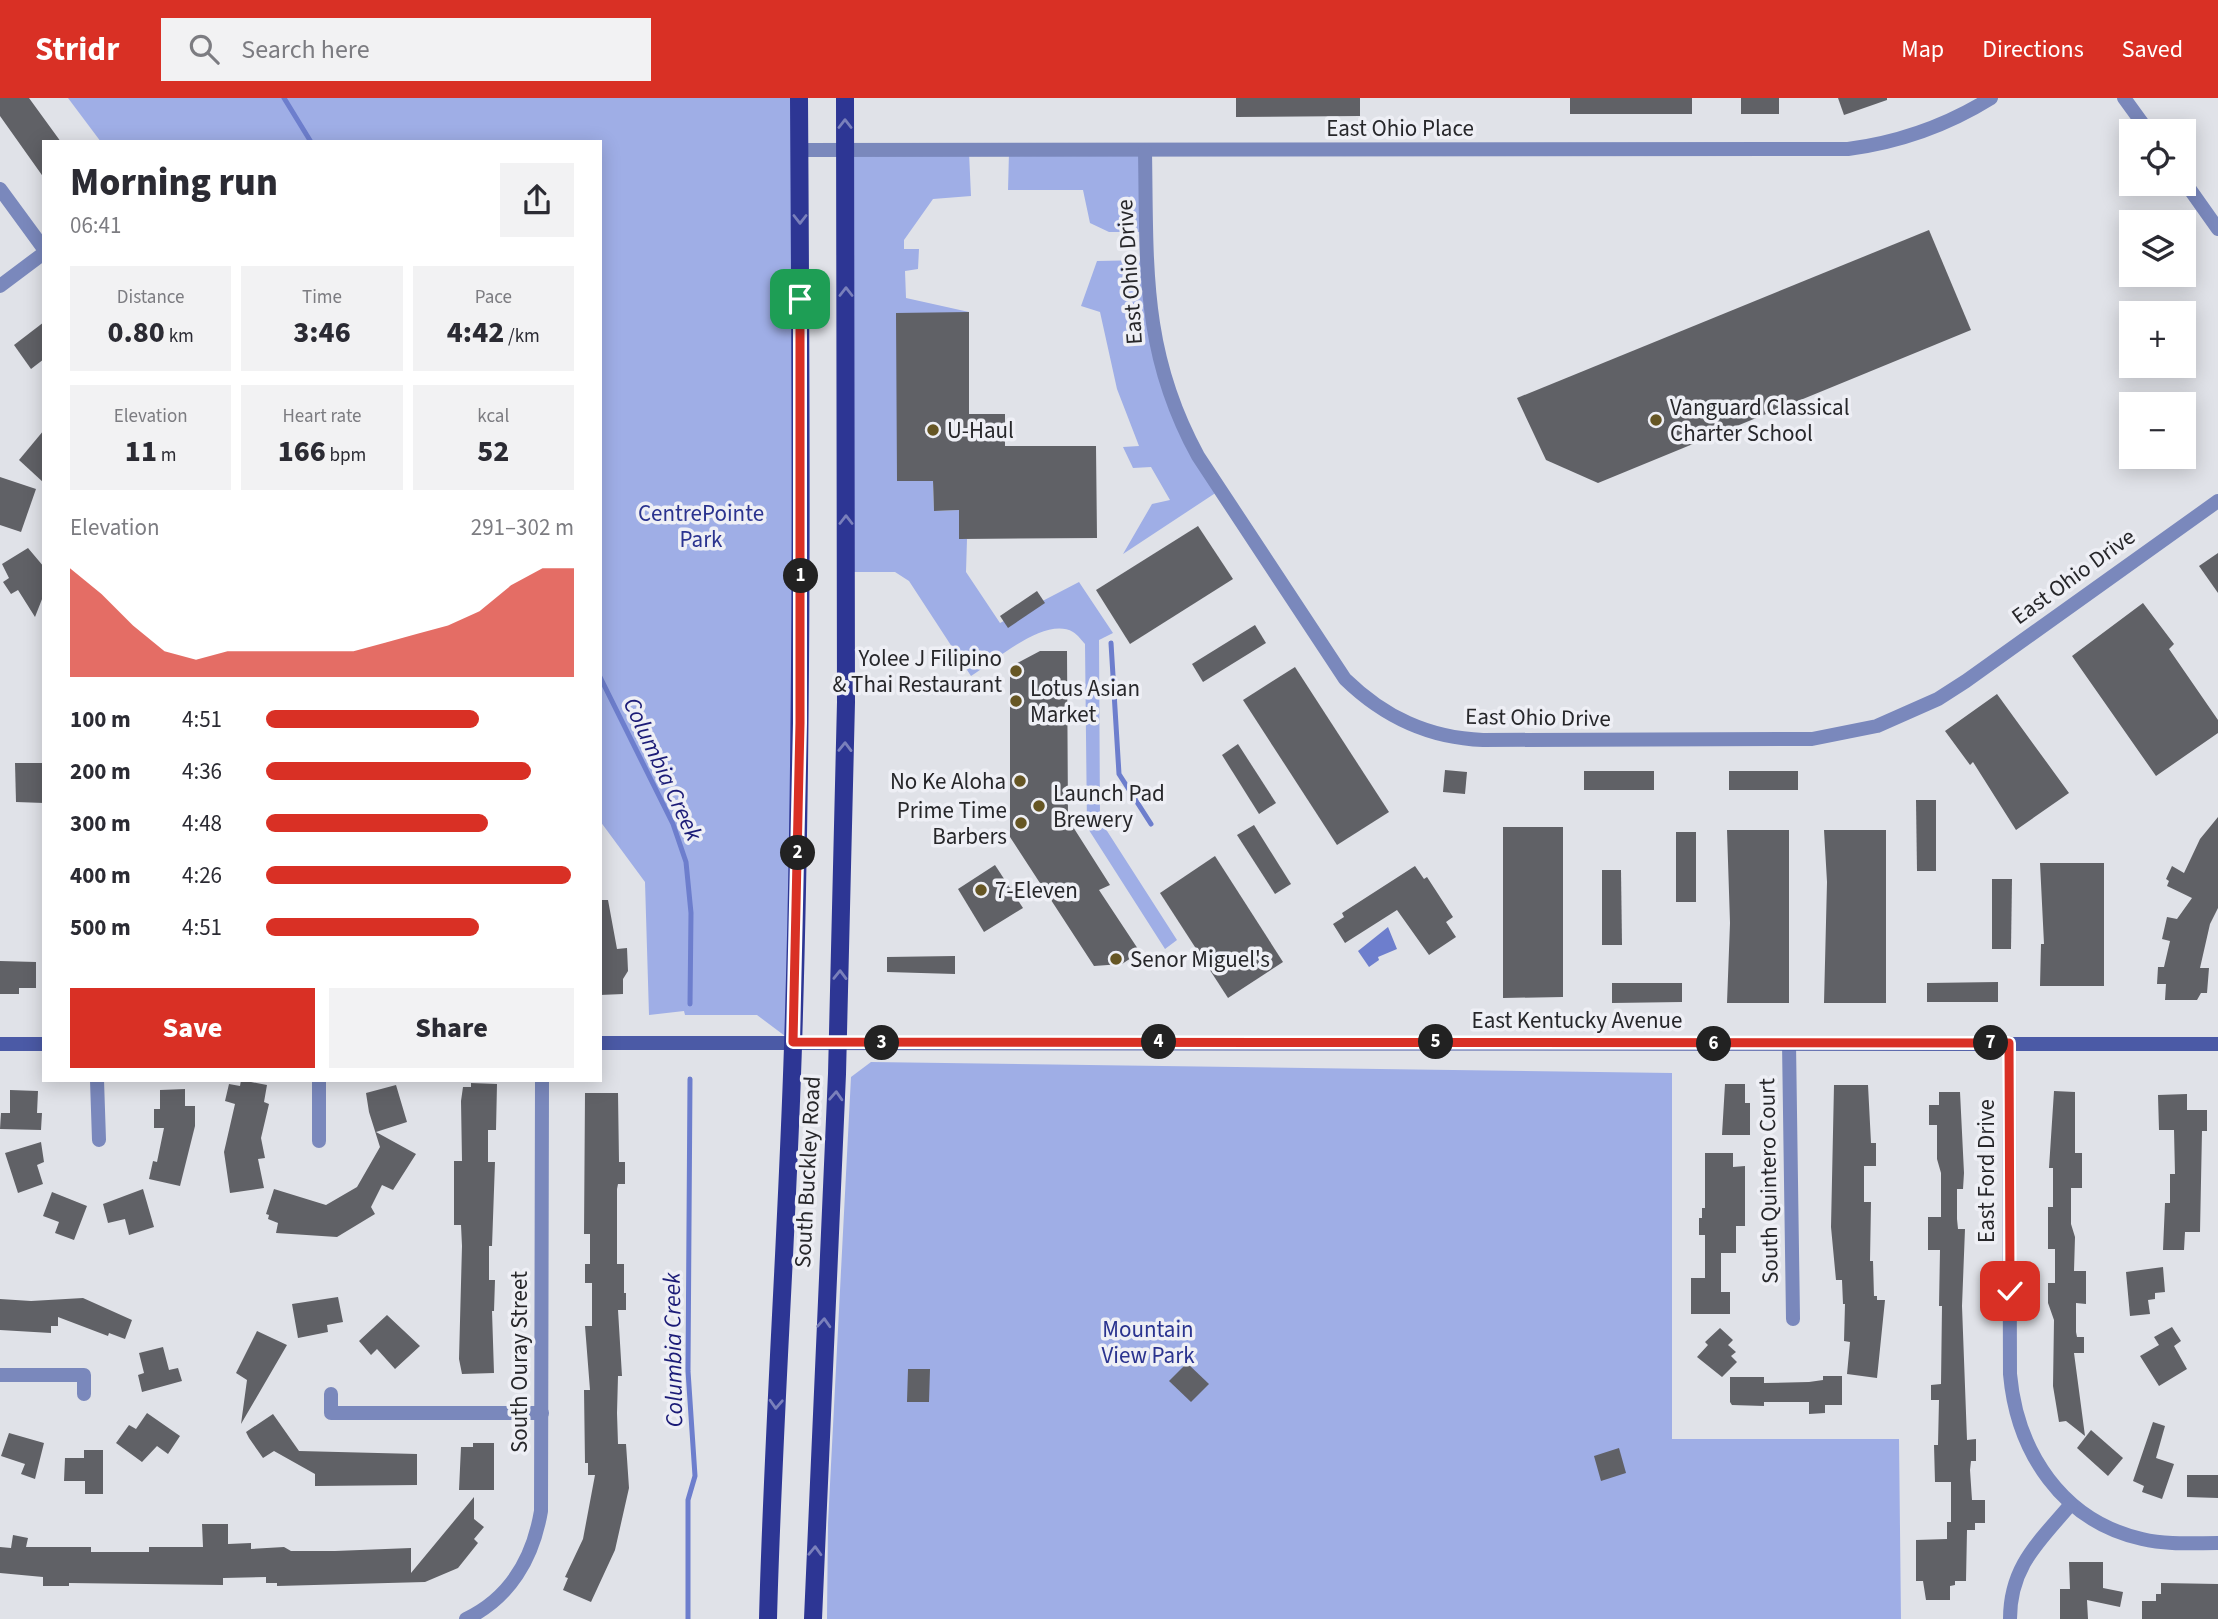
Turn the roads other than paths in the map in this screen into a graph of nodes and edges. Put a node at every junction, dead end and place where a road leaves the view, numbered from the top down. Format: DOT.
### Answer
graph roads {
  1 [pos="799,98"];
  2 [pos="845,98"];
  3 [pos="1991,98"];
  4 [pos="2124,98"];
  5 [pos="2139,119"];
  6 [pos="800,150"];
  7 [pos="845,151"];
  8 [pos="1145,151"];
  9 [pos="0,189"];
  10 [pos="2195,196"];
  11 [pos="2218,229"];
  12 [pos="42,248"];
  13 [pos="42,253"];
  14 [pos="0,286"];
  15 [pos="2218,501"];
  16 [pos="793,1042"];
  17 [pos="602,1043"];
  18 [pos="838,1043"];
  19 [pos="1789,1043"];
  20 [pos="2009,1043"];
  21 [pos="0,1044"];
  22 [pos="42,1044"];
  23 [pos="2218,1044"];
  24 [pos="97,1082"];
  25 [pos="318,1082"];
  26 [pos="542,1082"];
  27 [pos="99,1140"];
  28 [pos="319,1141"];
  29 [pos="1793,1319"];
  30 [pos="0,1375"];
  31 [pos="84,1394"];
  32 [pos="331,1394"];
  33 [pos="542,1413"];
  34 [pos="2071,1504"];
  35 [pos="2218,1543"];
  36 [pos="470,1618"];
  37 [pos="768,1619"];
  38 [pos="813,1619"];
  39 [pos="2010,1619"];
  1 -- 6 [label="main road, South Buckley Road"];
  7 -- 2 [label="main road, South Buckley Road, one-way"];
  3 -- 8 [label="street, East Ohio Place"];
  4 -- 5 [label="street"];
  6 -- 7 [label="street, East Ohio Place"];
  6 -- 16 [label="main road, South Buckley Road, one-way"];
  7 -- 8 [label="street, East Ohio Place"];
  18 -- 7 [label="main road, South Buckley Road, one-way"];
  8 -- 15 [label="street, East Ohio Drive"];
  9 -- 12 [label="street"];
  10 -- 11 [label="street"];
  13 -- 14 [label="street"];
  16 -- 17 [label="street, East Kentucky Avenue"];
  16 -- 18 [label="street, East Kentucky Avenue"];
  16 -- 37 [label="main road, South Buckley Road, one-way"];
  18 -- 19 [label="street, East Kentucky Avenue"];
  38 -- 18 [label="main road, South Buckley Road, one-way"];
  19 -- 20 [label="street, East Kentucky Avenue"];
  19 -- 29 [label="street, South Quintero Court"];
  20 -- 23 [label="street, East Kentucky Avenue"];
  20 -- 34 [label="street, East Ford Drive"];
  21 -- 22 [label="street"];
  24 -- 27 [label="street"];
  25 -- 28 [label="street"];
  26 -- 33 [label="street, South Ouray Street"];
  30 -- 31 [label="street"];
  32 -- 33 [label="street"];
  33 -- 36 [label="street, South Ouray Street"];
  34 -- 35 [label="street, East Ford Drive"];
  34 -- 39 [label="street"];
}
